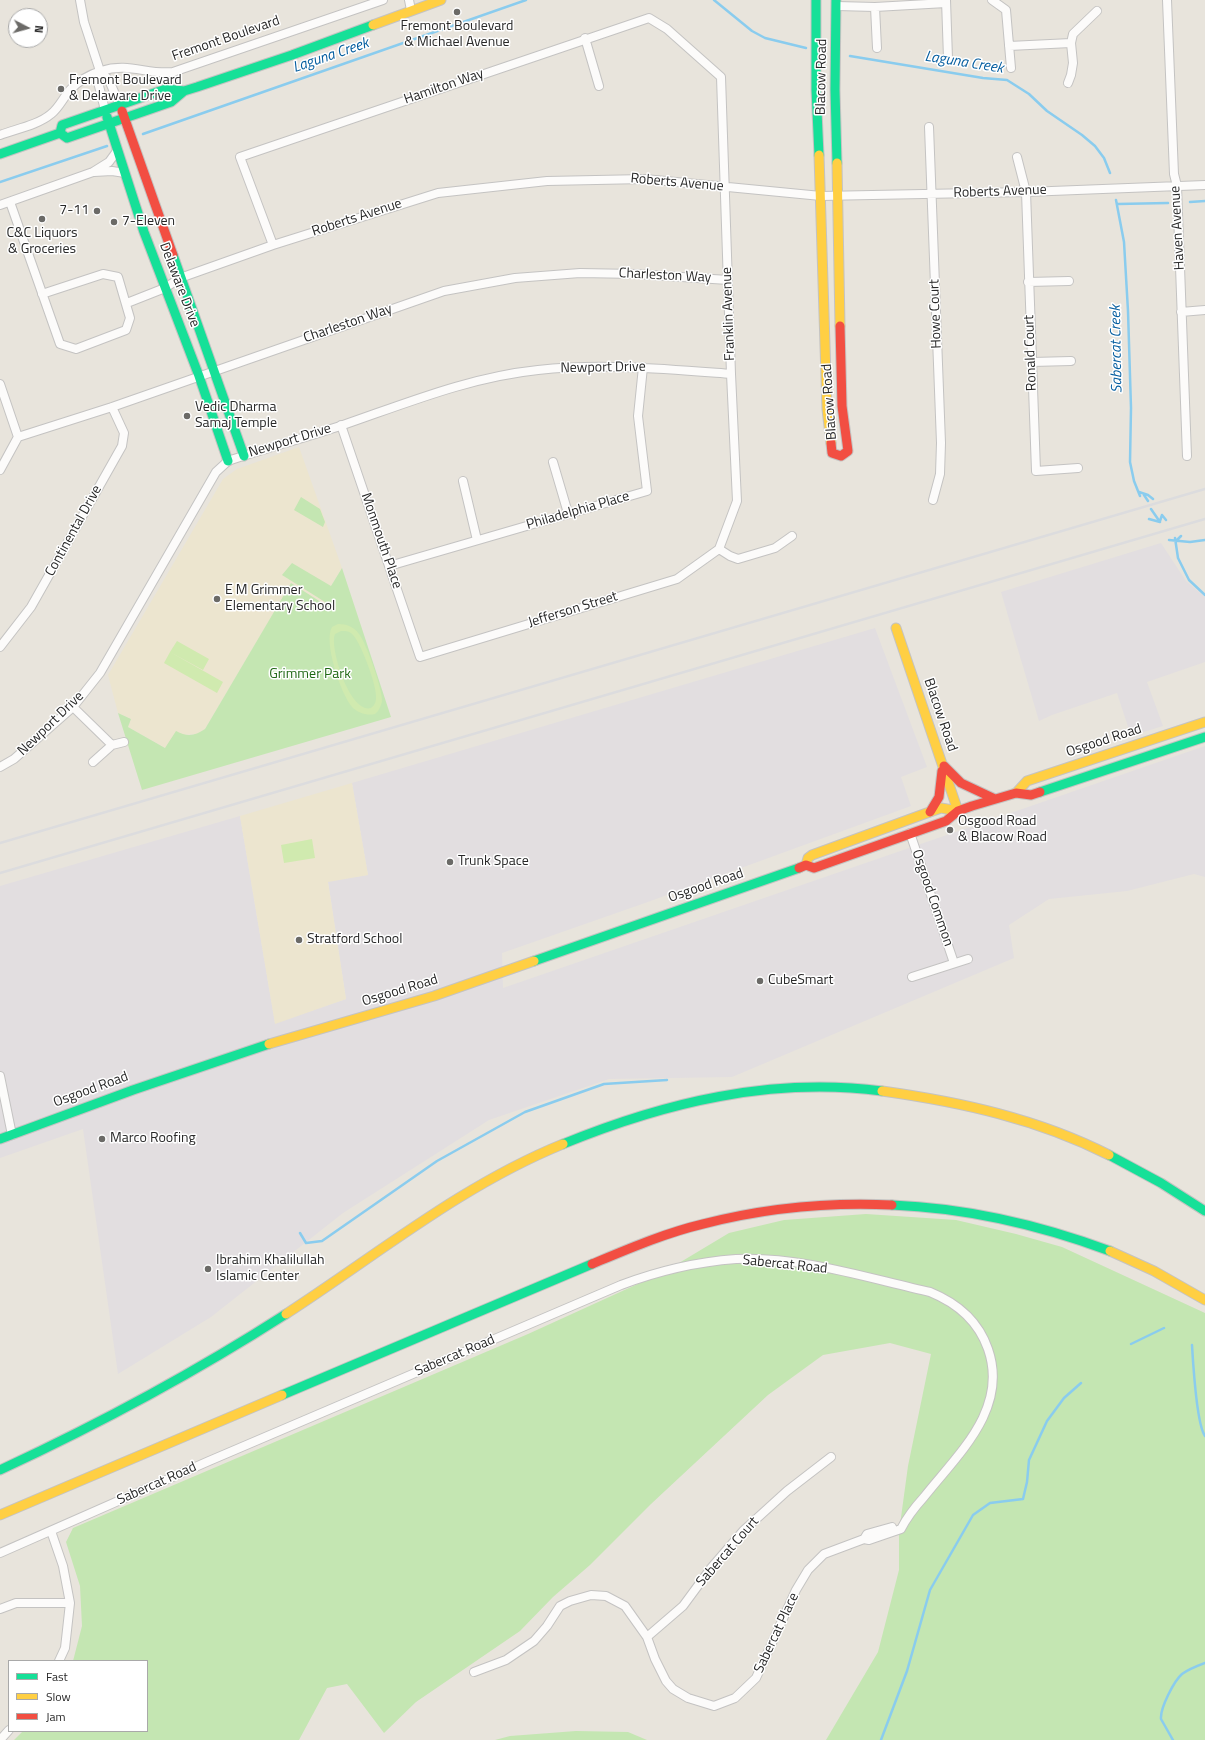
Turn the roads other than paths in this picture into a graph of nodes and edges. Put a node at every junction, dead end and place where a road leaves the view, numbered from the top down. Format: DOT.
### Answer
graph roads {
  1 [pos="80,0"];
  2 [pos="383,0"];
  3 [pos="409,0"];
  4 [pos="441,0"];
  5 [pos="816,0"];
  6 [pos="992,0"];
  7 [pos="1167,0"];
  8 [pos="946,1"];
  9 [pos="837,3"];
  10 [pos="875,7"];
  11 [pos="412,10"];
  12 [pos="1097,11"];
  13 [pos="585,38"];
  14 [pos="1071,43"];
  15 [pos="1009,46"];
  16 [pos="877,48"];
  17 [pos="948,58"];
  18 [pos="1011,68"];
  19 [pos="100,71"];
  20 [pos="721,77"];
  21 [pos="1068,83"];
  22 [pos="599,86"];
  23 [pos="184,91"];
  24 [pos="120,106"];
  25 [pos="105,110"];
  26 [pos="125,120"];
  27 [pos="109,124"];
  28 [pos="929,127"];
  29 [pos="60,133"];
  30 [pos="0,135"];
  31 [pos="117,151"];
  32 [pos="0,154"];
  33 [pos="1018,157"];
  34 [pos="93,172"];
  35 [pos="125,173"];
  36 [pos="1205,185"];
  37 [pos="1177,186"];
  38 [pos="726,187"];
  39 [pos="1026,192"];
  40 [pos="931,194"];
  41 [pos="821,196"];
  42 [pos="837,196"];
  43 [pos="10,202"];
  44 [pos="0,205"];
  45 [pos="273,245"];
  46 [pos="180,278"];
  47 [pos="728,280"];
  48 [pos="1069,281"];
  49 [pos="1028,282"];
  50 [pos="165,288"];
  51 [pos="42,294"];
  52 [pos="127,303"];
  53 [pos="1205,310"];
  54 [pos="1181,312"];
  55 [pos="1071,361"];
  56 [pos="1032,362"];
  57 [pos="643,367"];
  58 [pos="213,371"];
  59 [pos="731,374"];
  60 [pos="199,376"];
  61 [pos="0,384"];
  62 [pos="112,407"];
  63 [pos="341,425"];
  64 [pos="18,437"];
  65 [pos="244,456"];
  66 [pos="1187,456"];
  67 [pos="228,461"];
  68 [pos="553,462"];
  69 [pos="1078,468"];
  70 [pos="0,470"];
  71 [pos="463,481"];
  72 [pos="933,500"];
  73 [pos="568,513"];
  74 [pos="792,536"];
  75 [pos="477,540"];
  76 [pos="719,549"];
  77 [pos="389,566"];
  78 [pos="896,628"];
  79 [pos="0,647"];
  80 [pos="420,657"];
  81 [pos="72,707"];
  82 [pos="1205,722"];
  83 [pos="1205,737"];
  84 [pos="1149,741"];
  85 [pos="124,742"];
  86 [pos="112,745"];
  87 [pos="93,762"];
  88 [pos="942,764"];
  89 [pos="0,767"];
  90 [pos="1114,767"];
  91 [pos="1016,793"];
  92 [pos="995,800"];
  93 [pos="958,810"];
  94 [pos="930,812"];
  95 [pos="910,833"];
  96 [pos="806,865"];
  97 [pos="968,958"];
  98 [pos="954,963"];
  99 [pos="912,977"];
  100 [pos="0,1076"];
  101 [pos="12,1135"];
  102 [pos="0,1139"];
  103 [pos="1205,1211"];
  104 [pos="930,1292"];
  105 [pos="1205,1300"];
  106 [pos="831,1457"];
  107 [pos="0,1470"];
  108 [pos="0,1515"];
  109 [pos="51,1531"];
  110 [pos="0,1553"];
  111 [pos="70,1602"];
  112 [pos="0,1609"];
  113 [pos="647,1637"];
  114 [pos="59,1660"];
  115 [pos="474,1672"];
  116 [pos="8,1731"];
  117 [pos="0,1740"];
  1 -- 19 [label="street, Delaware Drive"];
  2 -- 19 [label="street, Fremont Boulevard"];
  3 -- 11 [label="street"];
  4 -- 11 [label="main road"];
  5 -- 41 [label="main road, Blacow Road"];
  6 -- 15 [label="street"];
  7 -- 37 [label="street, Haven Avenue"];
  8 -- 10 [label="street"];
  8 -- 17 [label="street"];
  9 -- 10 [label="street"];
  9 -- 42 [label="main road, Blacow Road"];
  10 -- 16 [label="street"];
  11 -- 23 [label="main road"];
  12 -- 14 [label="street"];
  13 -- 20 [label="street, Hamilton Way"];
  13 -- 22 [label="street"];
  13 -- 45 [label="street, Hamilton Way"];
  14 -- 15 [label="street"];
  14 -- 21 [label="street"];
  15 -- 18 [label="street"];
  19 -- 24 [label="street, Delaware Drive"];
  19 -- 25 [label="street, Delaware Drive"];
  19 -- 30 [label="street, Fremont Boulevard"];
  20 -- 38 [label="street, Franklin Avenue"];
  23 -- 24 [label="main road"];
  23 -- 26 [label="main road"];
  24 -- 25 [label="main road"];
  24 -- 26 [label="main road, Delaware Drive"];
  25 -- 27 [label="main road, Delaware Drive"];
  25 -- 29 [label="main road"];
  26 -- 27 [label="main road"];
  26 -- 46 [label="main road, Delaware Drive"];
  27 -- 29 [label="main road"];
  27 -- 31 [label="main road, Delaware Drive"];
  28 -- 40 [label="street, Howe Court"];
  29 -- 32 [label="main road"];
  31 -- 34 [label="street"];
  31 -- 35 [label="main road, Delaware Drive"];
  33 -- 39 [label="street, Ronald Court"];
  34 -- 35 [label="street"];
  34 -- 43 [label="street"];
  35 -- 50 [label="main road, Delaware Drive"];
  36 -- 37 [label="street, Roberts Avenue"];
  37 -- 39 [label="street, Roberts Avenue"];
  37 -- 54 [label="street, Haven Avenue"];
  38 -- 41 [label="street, Roberts Avenue"];
  38 -- 45 [label="street, Roberts Avenue"];
  38 -- 47 [label="street, Franklin Avenue"];
  39 -- 40 [label="street, Roberts Avenue"];
  39 -- 49 [label="street, Ronald Court"];
  40 -- 42 [label="street, Roberts Avenue"];
  40 -- 72 [label="street, Howe Court"];
  41 -- 42 [label="street, Roberts Avenue"];
  41 -- 42 [label="main road, Blacow Road"];
  43 -- 44 [label="street"];
  43 -- 51 [label="street"];
  45 -- 46 [label="street, Roberts Avenue"];
  46 -- 50 [label="street, Roberts Avenue"];
  46 -- 58 [label="main road, Delaware Drive"];
  47 -- 58 [label="street, Charleston Way"];
  47 -- 59 [label="street, Franklin Avenue"];
  48 -- 49 [label="street"];
  49 -- 56 [label="street, Ronald Court"];
  50 -- 52 [label="street, Roberts Avenue"];
  50 -- 60 [label="main road, Delaware Drive"];
  51 -- 52 [label="street"];
  51 -- 52 [label="street"];
  53 -- 54 [label="street"];
  54 -- 66 [label="street, Haven Avenue"];
  55 -- 56 [label="street"];
  56 -- 69 [label="street, Ronald Court"];
  57 -- 59 [label="street, Newport Drive"];
  57 -- 63 [label="street, Newport Drive"];
  57 -- 73 [label="street, Philadelphia Place"];
  58 -- 60 [label="street, Charleston Way"];
  58 -- 65 [label="main road, Delaware Drive"];
  59 -- 76 [label="street, Franklin Avenue"];
  60 -- 62 [label="street, Charleston Way"];
  60 -- 67 [label="main road, Delaware Drive"];
  61 -- 64 [label="street"];
  62 -- 64 [label="street, Charleston Way"];
  62 -- 79 [label="street, Continental Drive"];
  63 -- 65 [label="street, Newport Drive"];
  63 -- 77 [label="street, Monmouth Place"];
  64 -- 70 [label="street"];
  65 -- 67 [label="street, Newport Drive"];
  67 -- 81 [label="street, Newport Drive"];
  68 -- 73 [label="street"];
  71 -- 75 [label="street"];
  73 -- 75 [label="street, Philadelphia Place"];
  74 -- 76 [label="street"];
  75 -- 77 [label="street, Philadelphia Place"];
  76 -- 80 [label="street, Jefferson Street"];
  77 -- 80 [label="street, Monmouth Place"];
  78 -- 88 [label="main road, Blacow Road"];
  81 -- 86 [label="street"];
  81 -- 89 [label="street, Newport Drive"];
  82 -- 84 [label="main road, Osgood Road"];
  83 -- 90 [label="main road, Osgood Road"];
  84 -- 90 [label="main road"];
  84 -- 91 [label="main road, Osgood Road"];
  85 -- 86 [label="street"];
  86 -- 87 [label="street"];
  88 -- 92 [label="main road"];
  88 -- 93 [label="main road, Blacow Road"];
  88 -- 94 [label="main road"];
  90 -- 91 [label="main road, Osgood Road"];
  91 -- 92 [label="main road, Osgood Road"];
  92 -- 93 [label="main road, Osgood Road"];
  93 -- 94 [label="main road, Osgood Road"];
  93 -- 95 [label="main road, Osgood Road"];
  94 -- 96 [label="main road, Osgood Road"];
  95 -- 96 [label="main road, Osgood Road"];
  95 -- 98 [label="street, Osgood Common"];
  96 -- 101 [label="main road, Osgood Road"];
  97 -- 98 [label="street, Osgood Common"];
  98 -- 99 [label="street, Osgood Common"];
  100 -- 101 [label="street"];
  101 -- 102 [label="main road, Osgood Road"];
  103 -- 107 [label="main road"];
  104 -- 109 [label="street, Sabercat Road"];
  104 -- 113 [label="street, Sabercat Place"];
  105 -- 108 [label="main road"];
  106 -- 113 [label="street, Sabercat Court"];
  109 -- 110 [label="street, Sabercat Road"];
  109 -- 111 [label="street"];
  111 -- 112 [label="street"];
  111 -- 114 [label="street"];
  113 -- 115 [label="street, Sabercat Place"];
  116 -- 117 [label="street"];
}
